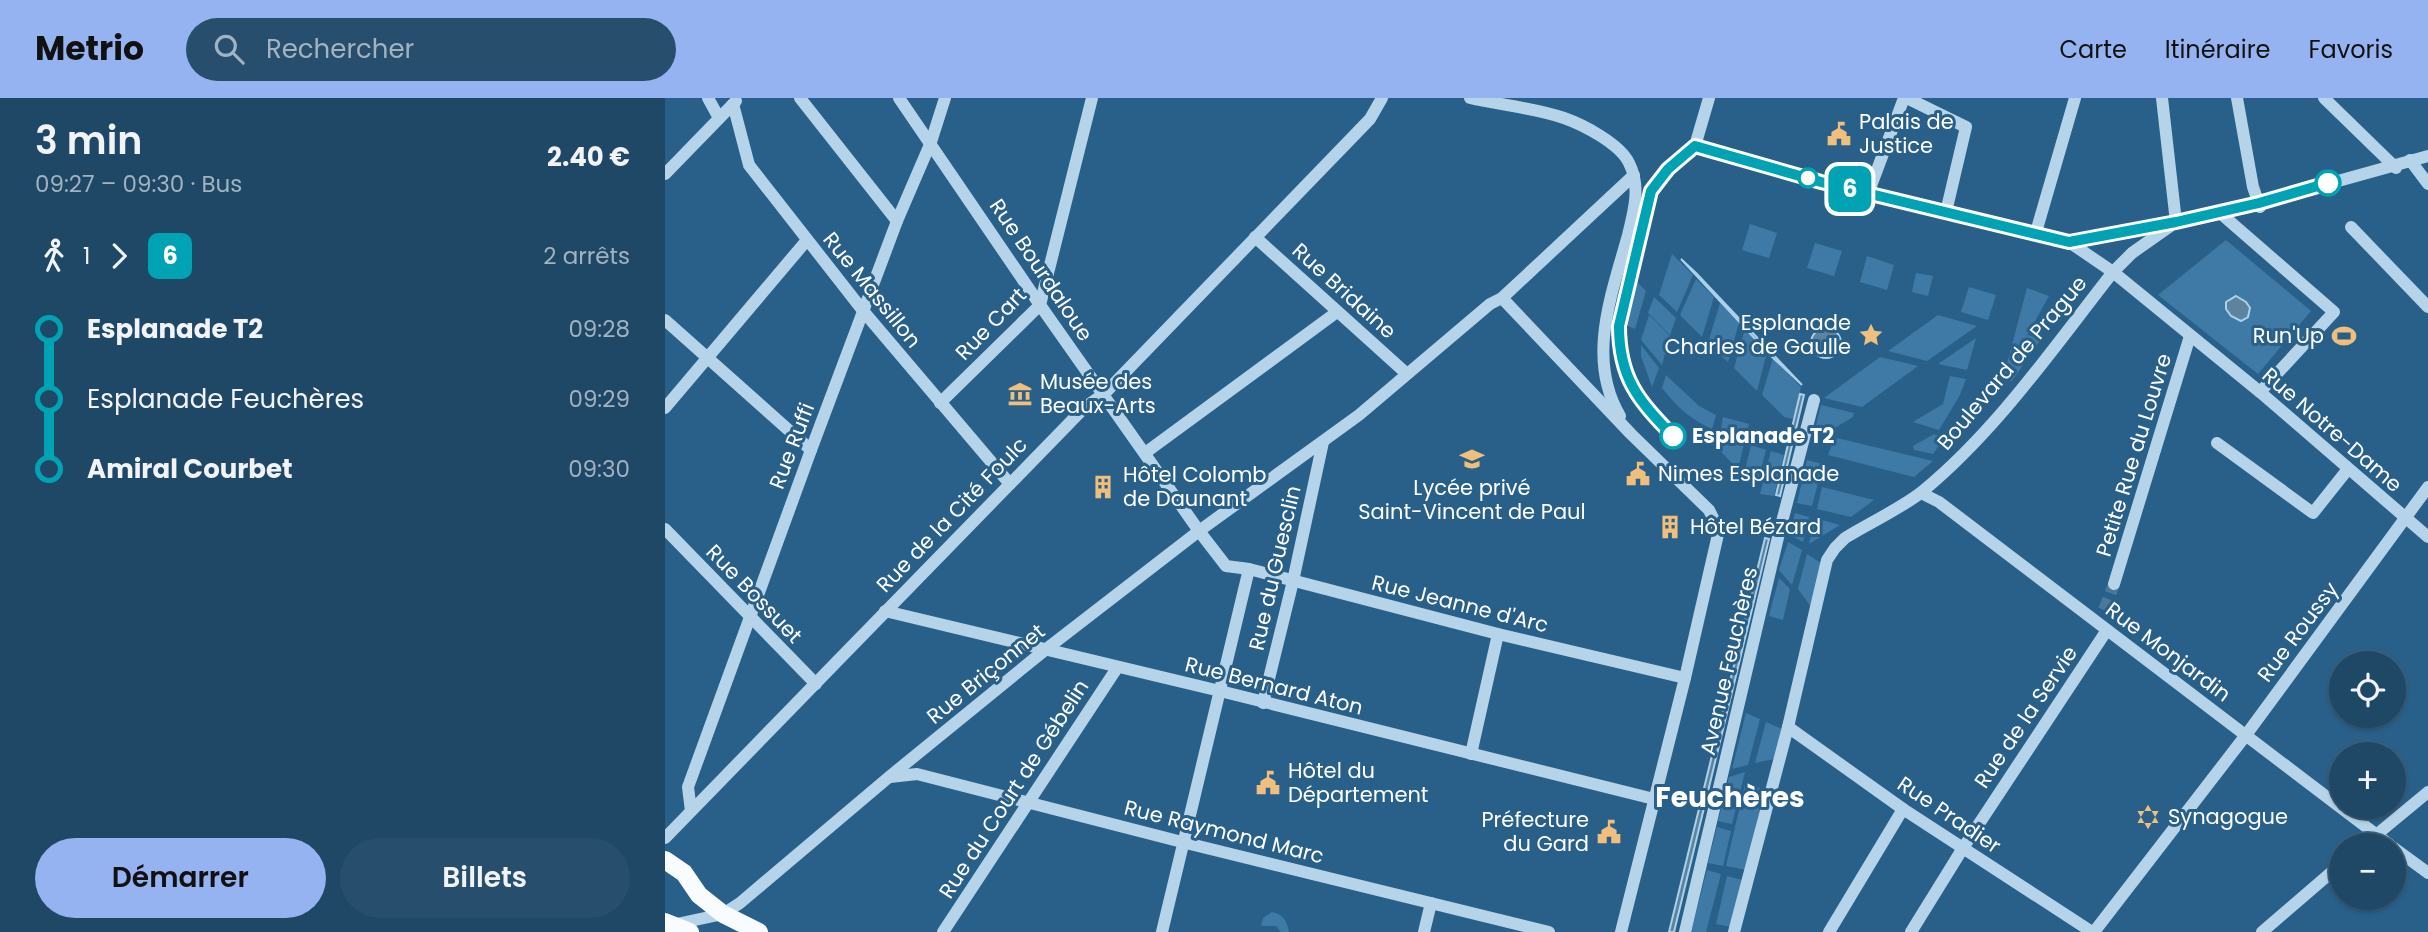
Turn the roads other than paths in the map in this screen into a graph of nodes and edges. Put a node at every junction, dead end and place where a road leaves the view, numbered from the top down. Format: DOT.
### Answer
graph roads {
  1 [pos="708,98"];
  2 [pos="800,98"];
  3 [pos="899,98"];
  4 [pos="945,98"];
  5 [pos="1092,98"];
  6 [pos="1382,98"];
  7 [pos="1470,98"];
  8 [pos="1709,98"];
  9 [pos="1906,98"];
  10 [pos="2075,98"];
  11 [pos="2162,98"];
  12 [pos="2237,98"];
  13 [pos="2324,98"];
  14 [pos="736,101"];
  15 [pos="719,118"];
  16 [pos="931,142"];
  17 [pos="1695,146"];
  18 [pos="2428,156"];
  19 [pos="2410,160"];
  20 [pos="2395,167"];
  21 [pos="665,174"];
  22 [pos="1634,175"];
  23 [pos="2428,184"];
  24 [pos="1868,194"];
  25 [pos="2259,205"];
  26 [pos="1946,212"];
  27 [pos="2219,212"];
  28 [pos="897,221"];
  29 [pos="2176,222"];
  30 [pos="2351,227"];
  31 [pos="2036,232"];
  32 [pos="1255,237"];
  33 [pos="807,240"];
  34 [pos="2069,242"];
  35 [pos="2113,272"];
  36 [pos="1502,298"];
  37 [pos="1040,305"];
  38 [pos="2428,307"];
  39 [pos="864,312"];
  40 [pos="1337,312"];
  41 [pos="665,320"];
  42 [pos="2190,336"];
  43 [pos="706,358"];
  44 [pos="1407,374"];
  45 [pos="2260,393"];
  46 [pos="1104,394"];
  47 [pos="1814,400"];
  48 [pos="940,403"];
  49 [pos="665,408"];
  50 [pos="1631,434"];
  51 [pos="1323,442"];
  52 [pos="2217,443"];
  53 [pos="811,450"];
  54 [pos="1145,453"];
  55 [pos="2348,469"];
  56 [pos="1010,484"];
  57 [pos="2428,487"];
  58 [pos="1921,493"];
  59 [pos="2405,519"];
  60 [pos="665,529"];
  61 [pos="1199,531"];
  62 [pos="2428,537"];
  63 [pos="1226,566"];
  64 [pos="1249,569"];
  65 [pos="1293,581"];
  66 [pos="2114,584"];
  67 [pos="2105,610"];
  68 [pos="885,611"];
  69 [pos="749,617"];
  70 [pos="2103,626"];
  71 [pos="1498,634"];
  72 [pos="1045,650"];
  73 [pos="1117,668"];
  74 [pos="1685,678"];
  75 [pos="816,684"];
  76 [pos="1220,691"];
  77 [pos="1263,703"];
  78 [pos="1788,727"];
  79 [pos="2246,735"];
  80 [pos="1471,754"];
  81 [pos="889,777"];
  82 [pos="2428,792"];
  83 [pos="1654,799"];
  84 [pos="1028,802"];
  85 [pos="1903,808"];
  86 [pos="691,811"];
  87 [pos="2373,833"];
  88 [pos="2378,833"];
  89 [pos="665,838"];
  90 [pos="1182,842"];
  91 [pos="1963,848"];
  92 [pos="2406,857"];
  93 [pos="665,860"];
  94 [pos="665,873"];
  95 [pos="2428,873"];
  96 [pos="2329,874"];
  97 [pos="699,895"];
  98 [pos="1431,903"];
  99 [pos="723,914"];
  100 [pos="667,923"];
  101 [pos="691,932"];
  102 [pos="758,932"];
  103 [pos="943,932"];
  104 [pos="1162,932"];
  105 [pos="1424,932"];
  106 [pos="1549,932"];
  107 [pos="1621,932"];
  108 [pos="1685,932"];
  109 [pos="1734,932"];
  110 [pos="1829,932"];
  111 [pos="1911,932"];
  112 [pos="2093,932"];
  113 [pos="2262,932"];
  1 -- 15 [label="street"];
  2 -- 28 [label="street"];
  3 -- 16 [label="street, Rue Bourdaloue"];
  4 -- 16 [label="street, Rue Ruffi"];
  5 -- 37 [label="street, Rue Cart"];
  6 -- 32 [label="street, Rue de la Cité Foulc"];
  7 -- 22 [label="street"];
  8 -- 17 [label="street"];
  9 -- 24 [label="street"];
  9 -- 26 [label="street"];
  10 -- 31 [label="street"];
  11 -- 29 [label="street"];
  12 -- 25 [label="street"];
  13 -- 20 [label="street"];
  14 -- 15 [label="street"];
  14 -- 33 [label="street, Rue Massillon"];
  15 -- 21 [label="street"];
  16 -- 28 [label="street, Rue Ruffi"];
  16 -- 37 [label="street, Rue Bourdaloue"];
  18 -- 19 [label="street"];
  19 -- 20 [label="street"];
  19 -- 23 [label="street"];
  20 -- 25 [label="street"];
  22 -- 36 [label="street, Rue Briçonnet"];
  22 -- 50 [label="street"];
  25 -- 27 [label="street"];
  27 -- 29 [label="street"];
  27 -- 45 [label="street"];
  28 -- 39 [label="street, Rue Ruffi"];
  29 -- 35 [label="street, Boulevard de Prague"];
  30 -- 38 [label="street"];
  32 -- 40 [label="street, Rue Bridaine"];
  32 -- 46 [label="street, Rue de la Cité Foulc"];
  33 -- 39 [label="street, Rue Massillon"];
  33 -- 43 [label="street"];
  34 -- 35 [label="street, Rue Notre-Dame"];
  35 -- 42 [label="street, Rue Notre-Dame"];
  35 -- 58 [label="street, Boulevard de Prague"];
  36 -- 44 [label="street, Rue Briçonnet"];
  36 -- 50 [label="street"];
  37 -- 46 [label="street, Rue Bourdaloue"];
  37 -- 48 [label="street, Rue Cart"];
  39 -- 48 [label="street, Rue Massillon"];
  39 -- 53 [label="street, Rue Ruffi"];
  40 -- 44 [label="street, Rue Bridaine"];
  40 -- 54 [label="street"];
  41 -- 43 [label="street"];
  42 -- 45 [label="street, Rue Notre-Dame"];
  42 -- 66 [label="street, Petite Rue du Louvre"];
  43 -- 49 [label="street"];
  43 -- 53 [label="street"];
  44 -- 51 [label="street, Rue Briçonnet"];
  45 -- 55 [label="street, Rue Notre-Dame"];
  46 -- 54 [label="street, Rue Bourdaloue"];
  46 -- 56 [label="street, Rue de la Cité Foulc"];
  47 -- 108 [label="street, Avenue Feuchères"];
  48 -- 56 [label="street, Rue Massillon"];
  50 -- 74 [label="street, Avenue Feuchères"];
  51 -- 61 [label="street, Rue Briçonnet"];
  51 -- 65 [label="street, Rue du Guesclin"];
  52 -- 55 [label="street"];
  53 -- 69 [label="street, Rue Ruffi"];
  54 -- 61 [label="street, Rue Bourdaloue"];
  55 -- 59 [label="street, Rue Notre-Dame"];
  56 -- 68 [label="street, Rue de la Cité Foulc"];
  57 -- 59 [label="street, Rue Roussy"];
  58 -- 70 [label="street, Rue Monjardin"];
  58 -- 78 [label="street, Boulevard de Prague"];
  59 -- 62 [label="street, Rue Notre-Dame"];
  59 -- 79 [label="street, Rue Roussy"];
  60 -- 69 [label="street, Rue Bossuet"];
  61 -- 63 [label="street, Rue Bourdaloue"];
  61 -- 72 [label="street, Rue Briçonnet"];
  63 -- 64 [label="street, Rue Jeanne d'Arc"];
  64 -- 65 [label="street, Rue Jeanne d'Arc"];
  64 -- 76 [label="street"];
  65 -- 71 [label="street, Rue Jeanne d'Arc"];
  65 -- 77 [label="street, Rue du Guesclin"];
  67 -- 70 [label="street"];
  68 -- 72 [label="street, Rue Bernard Aton"];
  68 -- 75 [label="street, Rue de la Cité Foulc"];
  69 -- 75 [label="street, Rue Bossuet"];
  69 -- 86 [label="street, Rue Ruffi"];
  70 -- 79 [label="street, Rue Monjardin"];
  70 -- 91 [label="street, Rue de la Servie"];
  71 -- 74 [label="street, Rue Jeanne d'Arc"];
  71 -- 80 [label="street"];
  72 -- 73 [label="street, Rue Bernard Aton"];
  72 -- 81 [label="street, Rue Briçonnet"];
  73 -- 76 [label="street, Rue Bernard Aton"];
  73 -- 84 [label="street, Rue du Court de Gébelin"];
  74 -- 83 [label="street, Avenue Feuchères"];
  75 -- 86 [label="street, Rue de la Cité Foulc"];
  76 -- 77 [label="street, Rue Bernard Aton"];
  76 -- 90 [label="street"];
  77 -- 80 [label="street, Rue Bernard Aton"];
  78 -- 85 [label="street, Rue Pradier"];
  78 -- 109 [label="street"];
  79 -- 87 [label="street, Rue Monjardin"];
  79 -- 112 [label="street, Rue Roussy"];
  80 -- 83 [label="street, Rue Bernard Aton"];
  81 -- 84 [label="street, Rue Raymond Marc"];
  81 -- 99 [label="street, Rue Briçonnet"];
  82 -- 88 [label="street"];
  83 -- 107 [label="street, Avenue Feuchères"];
  84 -- 90 [label="street, Rue Raymond Marc"];
  84 -- 103 [label="street, Rue du Court de Gébelin"];
  85 -- 91 [label="street, Rue Pradier"];
  85 -- 110 [label="street"];
  86 -- 89 [label="street, Rue de la Cité Foulc"];
  90 -- 98 [label="street, Rue Raymond Marc"];
  90 -- 104 [label="street"];
  91 -- 111 [label="street, Rue de la Servie"];
  91 -- 112 [label="street, Rue Pradier"];
  92 -- 95 [label="street"];
  93 -- 97 [label="main road"];
  94 -- 97 [label="main road"];
  96 -- 113 [label="street"];
  97 -- 99 [label="main road"];
  98 -- 105 [label="street"];
  98 -- 106 [label="street, Rue Raymond Marc"];
  99 -- 100 [label="street, Rue Briçonnet"];
  99 -- 102 [label="main road"];
  100 -- 101 [label="main road"];
}
